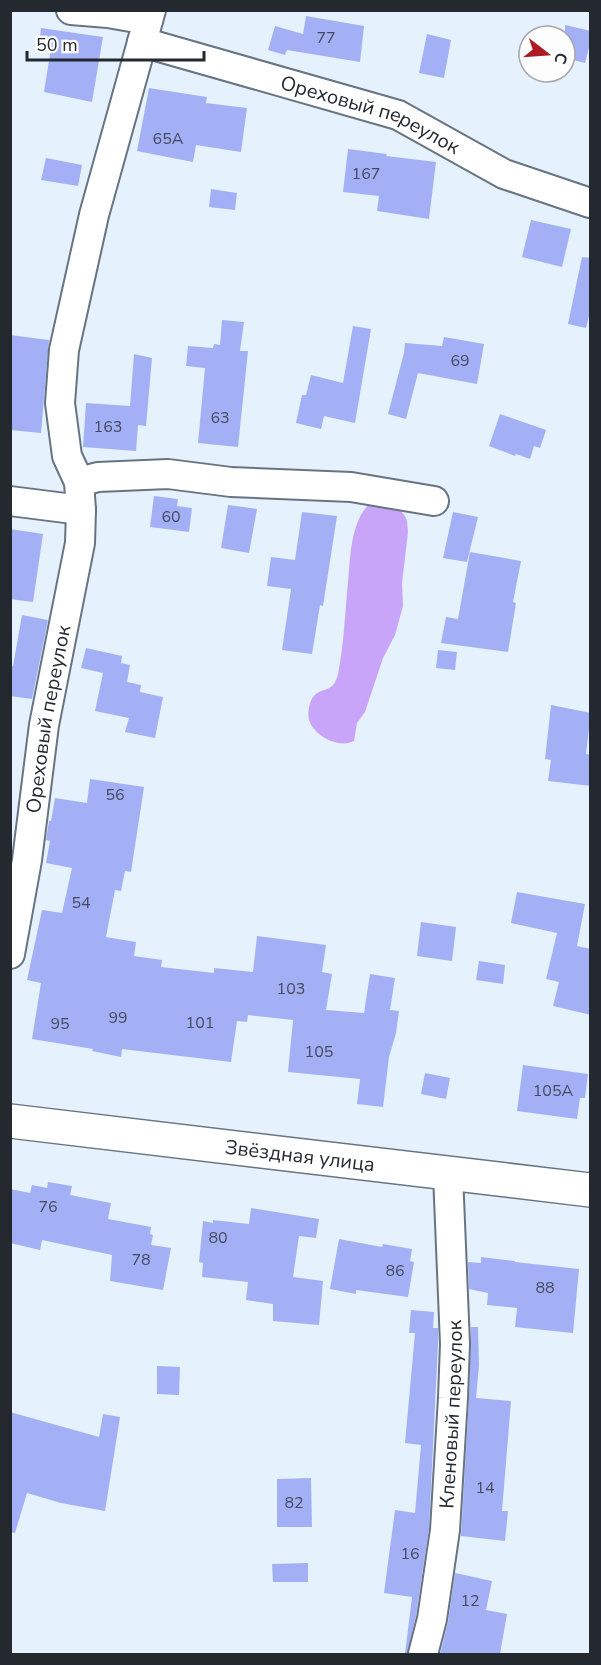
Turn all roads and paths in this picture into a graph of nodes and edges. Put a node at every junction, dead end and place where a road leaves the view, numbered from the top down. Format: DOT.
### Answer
graph roads {
  1 [pos="71,10"];
  2 [pos="147,24"];
  3 [pos="591,203"];
  4 [pos="80,496"];
  5 [pos="10,501"];
  6 [pos="434,501"];
  7 [pos="10,954"];
  8 [pos="10,1121"];
  9 [pos="448,1174"];
  10 [pos="591,1190"];
  11 [pos="423,1654"];
  1 -- 2 [label="street"];
  2 -- 3 [label="street, Ореховый переулок"];
  2 -- 4 [label="street, Ореховый переулок"];
  4 -- 5 [label="street"];
  4 -- 6 [label="street"];
  4 -- 7 [label="street, Ореховый переулок"];
  8 -- 9 [label="street, Звёздная улица"];
  9 -- 10 [label="street, Звёздная улица"];
  9 -- 11 [label="street, Кленовый переулок"];
}
